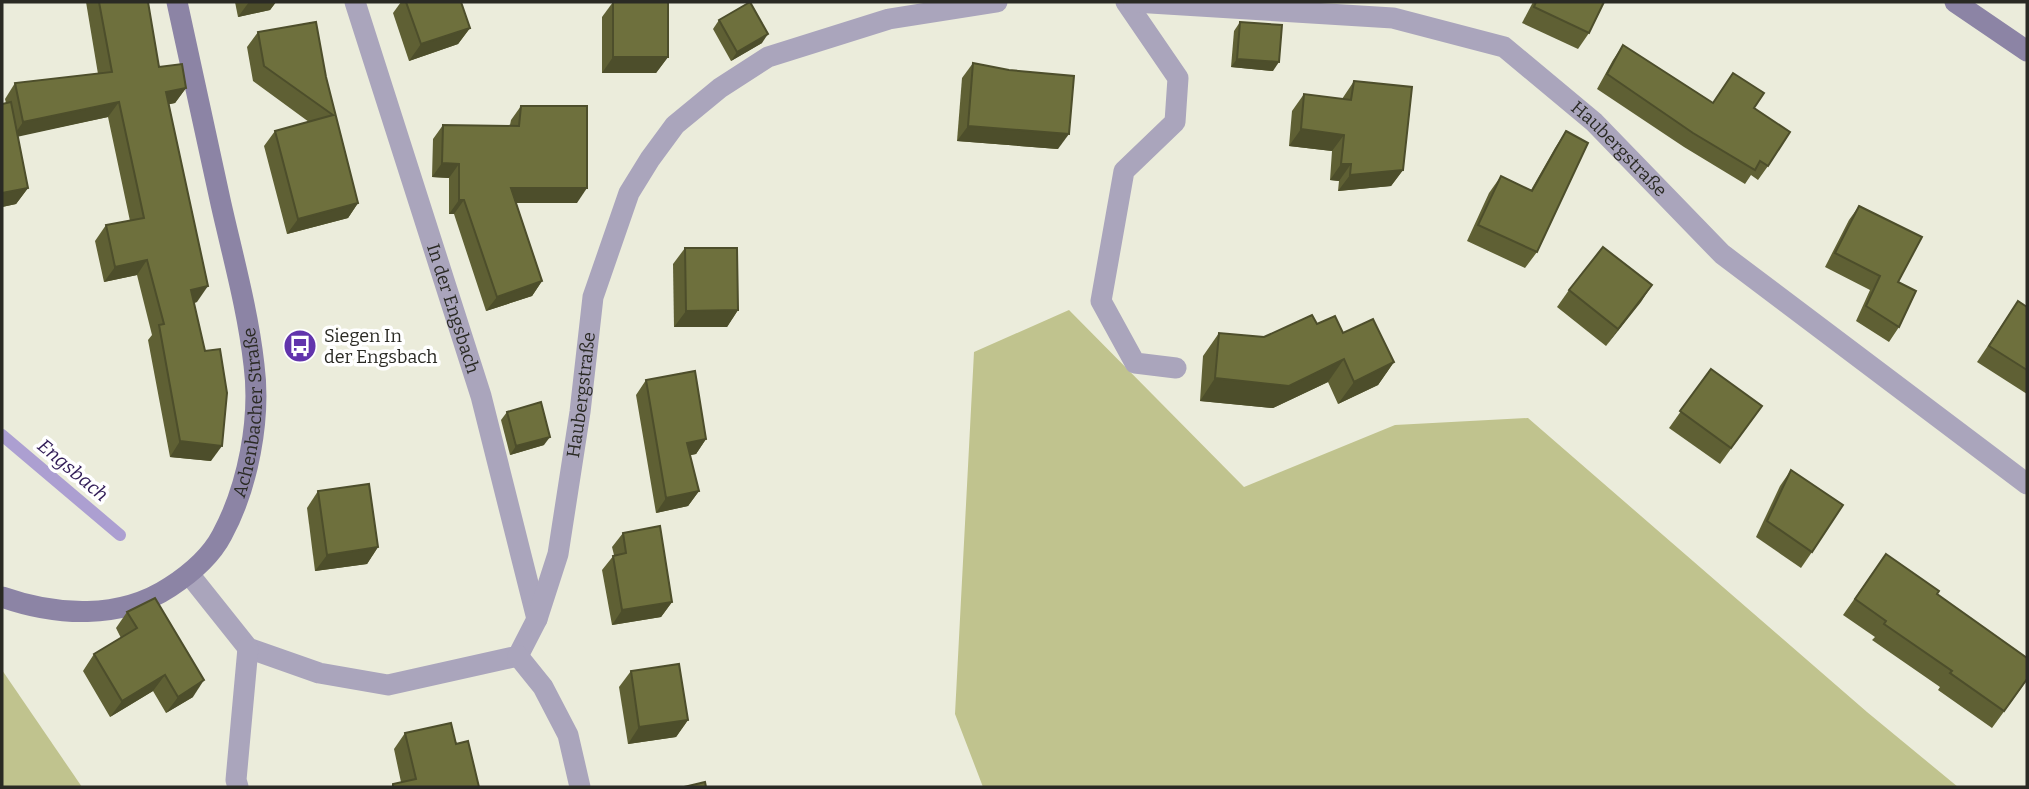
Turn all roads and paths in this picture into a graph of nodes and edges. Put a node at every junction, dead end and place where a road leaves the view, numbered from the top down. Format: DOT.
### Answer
graph roads {
  1 [pos="177,2"];
  2 [pos="355,2"];
  3 [pos="997,2"];
  4 [pos="1125,2"];
  5 [pos="1134,2"];
  6 [pos="1955,2"];
  7 [pos="2027,51"];
  8 [pos="1176,369"];
  9 [pos="2027,484"];
  10 [pos="190,575"];
  11 [pos="2,597"];
  12 [pos="537,619"];
  13 [pos="248,648"];
  14 [pos="518,656"];
  15 [pos="238,787"];
  16 [pos="580,787"];
  1 -- 10 [label="main road, Achenbacher Straße"];
  2 -- 12 [label="street, In der Engsbach"];
  3 -- 12 [label="street, Haubergstraße"];
  4 -- 8 [label="street"];
  5 -- 9 [label="street, Haubergstraße"];
  6 -- 7 [label="main road"];
  10 -- 11 [label="main road, Achenbacher Straße"];
  10 -- 13 [label="street"];
  12 -- 14 [label="street, Haubergstraße"];
  13 -- 14 [label="street"];
  13 -- 15 [label="street"];
  14 -- 16 [label="street"];
}
